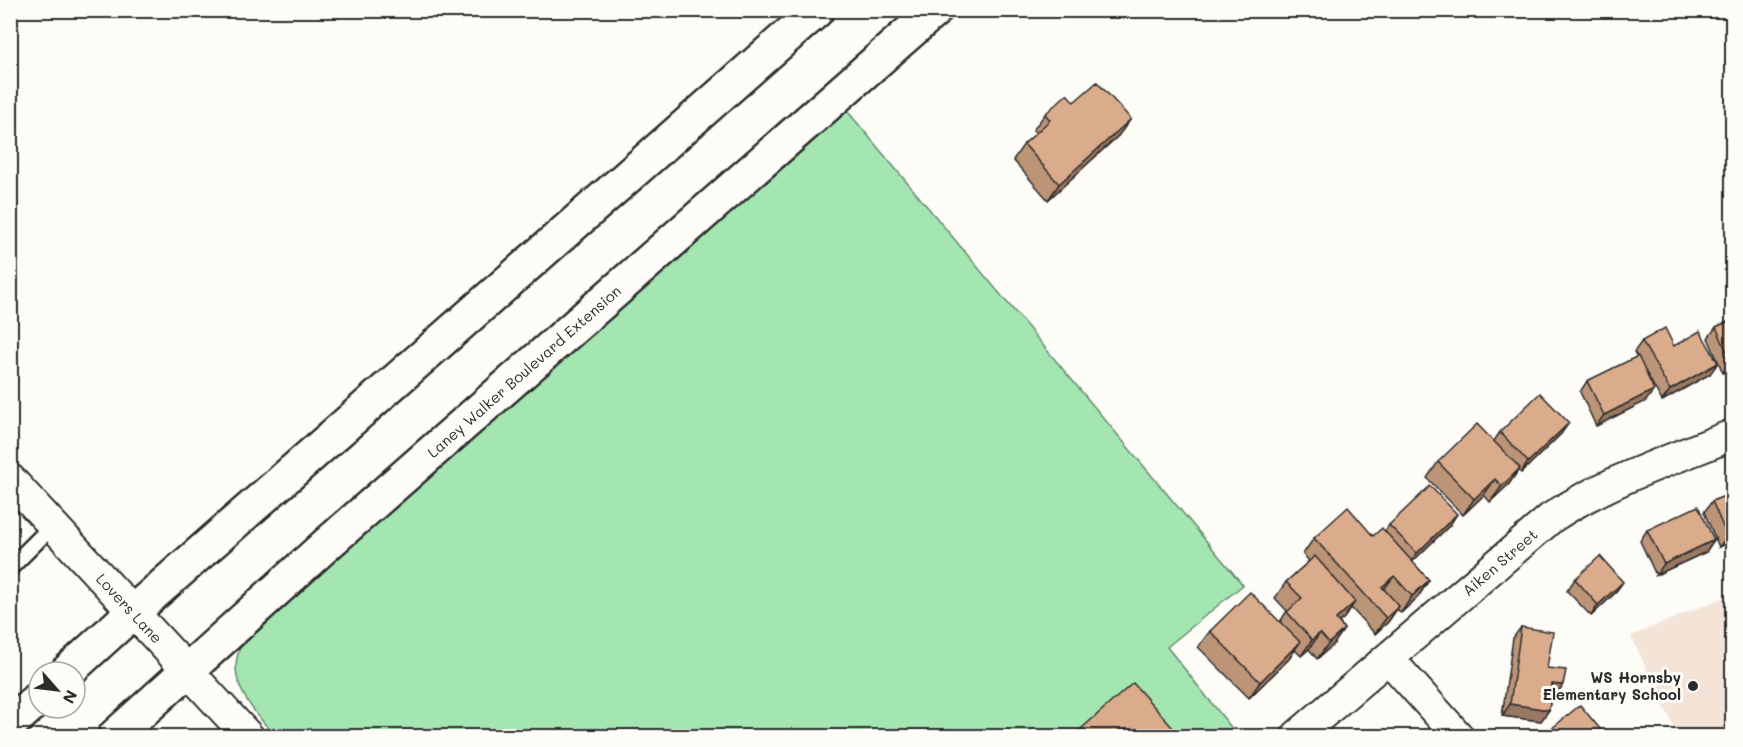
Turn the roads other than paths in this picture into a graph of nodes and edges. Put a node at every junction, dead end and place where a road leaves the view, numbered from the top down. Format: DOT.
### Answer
graph roads {
  1 [pos="817,10"];
  2 [pos="934,10"];
  3 [pos="1732,435"];
  4 [pos="10,479"];
  5 [pos="53,525"];
  6 [pos="10,568"];
  7 [pos="134,611"];
  8 [pos="1389,659"];
  9 [pos="80,660"];
  10 [pos="188,670"];
  11 [pos="27,709"];
  12 [pos="10,724"];
  13 [pos="115,736"];
  14 [pos="248,736"];
  15 [pos="1297,736"];
  16 [pos="1458,736"];
  1 -- 7 [label="main road"];
  2 -- 10 [label="main road, Laney Walker Boulevard Extension"];
  3 -- 8 [label="street, Aiken Street"];
  4 -- 5 [label="street, Lovers Lane"];
  5 -- 6 [label="lane"];
  5 -- 7 [label="street, Lovers Lane"];
  7 -- 9 [label="main road"];
  7 -- 10 [label="street, Lovers Lane"];
  8 -- 15 [label="street, Aiken Street"];
  8 -- 16 [label="street"];
  10 -- 13 [label="main road, Laney Walker Boulevard Extension"];
  10 -- 14 [label="street, Lovers Lane"];
  11 -- 12 [label="main road"];
}
